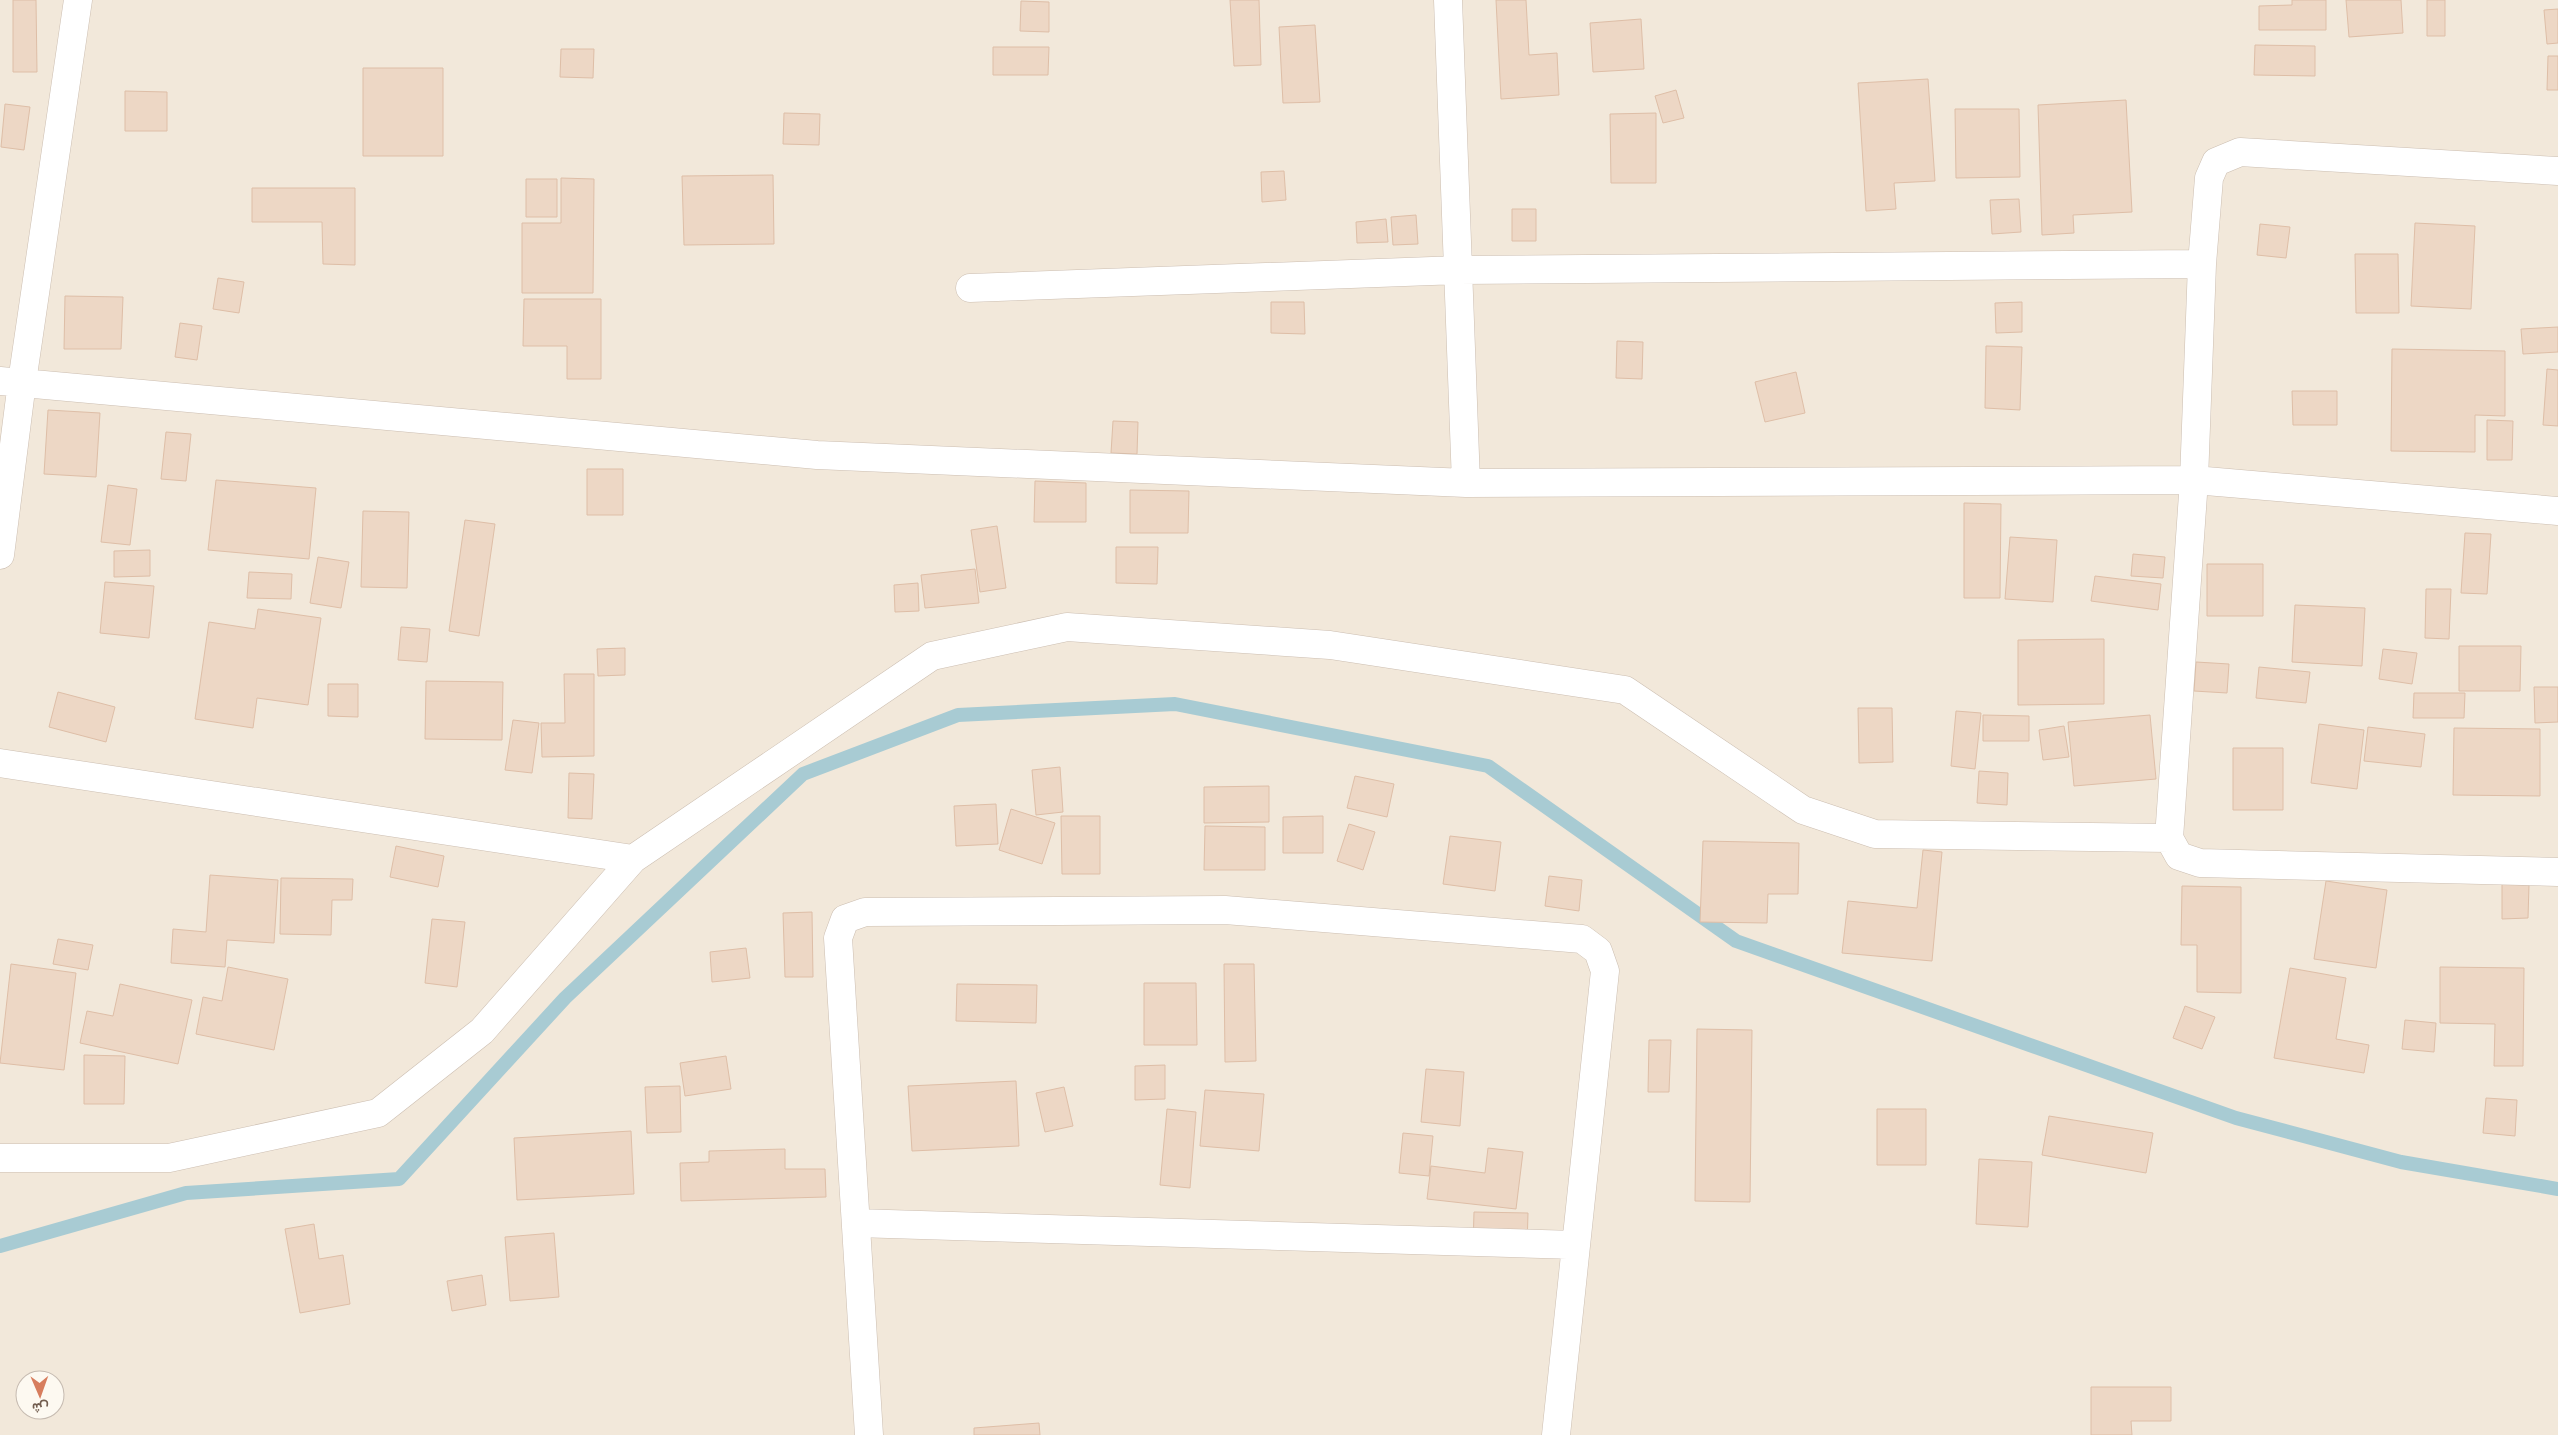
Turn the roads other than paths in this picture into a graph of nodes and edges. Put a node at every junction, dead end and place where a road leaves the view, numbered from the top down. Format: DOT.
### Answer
graph roads {
  1 [pos="78,0"];
  2 [pos="1448,0"];
  3 [pos="2558,171"];
  4 [pos="2202,264"];
  5 [pos="1459,270"];
  6 [pos="970,288"];
  7 [pos="11,381"];
  8 [pos="2194,480"];
  9 [pos="1466,483"];
  10 [pos="2558,511"];
  11 [pos="0,555"];
  12 [pos="0,763"];
  13 [pos="2169,838"];
  14 [pos="633,859"];
  15 [pos="2558,872"];
  16 [pos="0,1158"];
  17 [pos="856,1223"];
  18 [pos="1576,1245"];
  19 [pos="869,1435"];
  20 [pos="1556,1435"];
  1 -- 7 [label="street"];
  2 -- 5 [label="street"];
  3 -- 4 [label="street"];
  4 -- 5 [label="street"];
  4 -- 8 [label="street"];
  5 -- 6 [label="street"];
  5 -- 9 [label="street"];
  7 -- 9 [label="street"];
  7 -- 11 [label="street"];
  8 -- 9 [label="street"];
  8 -- 10 [label="street"];
  8 -- 13 [label="street"];
  12 -- 14 [label="street"];
  13 -- 14 [label="street"];
  13 -- 15 [label="street"];
  14 -- 16 [label="street"];
  17 -- 18 [label="street"];
  17 -- 18 [label="street"];
  17 -- 19 [label="street"];
  18 -- 20 [label="street"];
}
